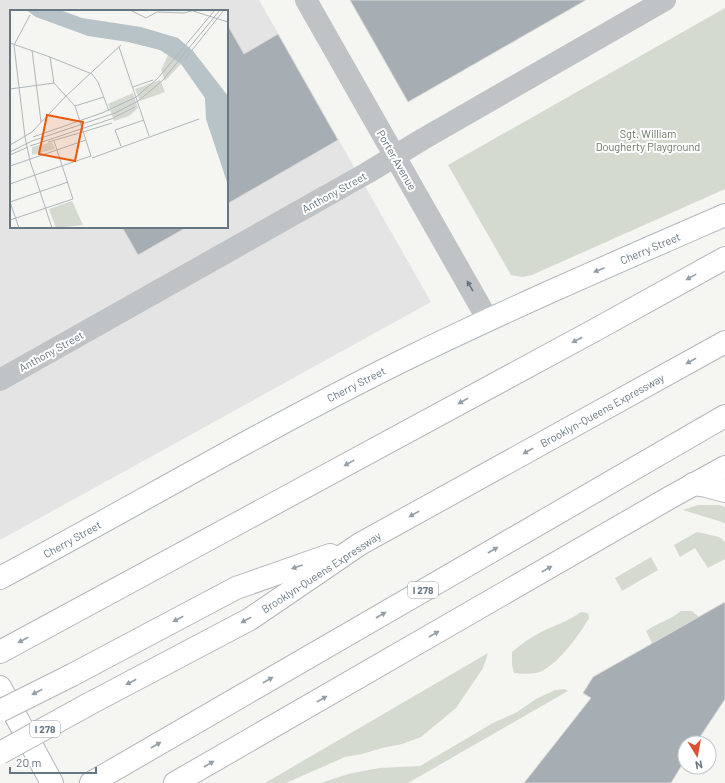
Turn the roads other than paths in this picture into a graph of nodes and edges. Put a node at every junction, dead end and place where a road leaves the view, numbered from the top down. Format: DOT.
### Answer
graph roads {
  1 [pos="306,0"];
  2 [pos="665,0"];
  3 [pos="395,156"];
  4 [pos="725,216"];
  5 [pos="725,258"];
  6 [pos="488,320"];
  7 [pos="725,342"];
  8 [pos="0,380"];
  9 [pos="725,416"];
  10 [pos="725,467"];
  11 [pos="693,484"];
  12 [pos="725,491"];
  13 [pos="360,544"];
  14 [pos="0,578"];
  15 [pos="0,652"];
  16 [pos="0,687"];
  17 [pos="0,711"];
  18 [pos="0,754"];
  19 [pos="52,783"];
  20 [pos="91,783"];
  21 [pos="175,783"];
  1 -- 3 [label="street, Porter Avenue"];
  2 -- 3 [label="street, Anthony Street"];
  6 -- 3 [label="street, Porter Avenue, one-way"];
  3 -- 8 [label="street, Anthony Street"];
  4 -- 6 [label="main road, Cherry Street, one-way"];
  5 -- 15 [label="main road, one-way"];
  6 -- 14 [label="main road, Cherry Street"];
  7 -- 13 [label="main road, Brooklyn-Queens Expressway / I 278, one-way"];
  20 -- 9 [label="main road, I 278, one-way"];
  10 -- 11 [label="main road"];
  11 -- 12 [label="main road"];
  21 -- 11 [label="main road, one-way"];
  13 -- 17 [label="main road, I 278, one-way, bridge"];
  13 -- 18 [label="main road, Brooklyn-Queens Expressway / I 278, one-way, bridge"];
  16 -- 19 [label="main road"];
}
